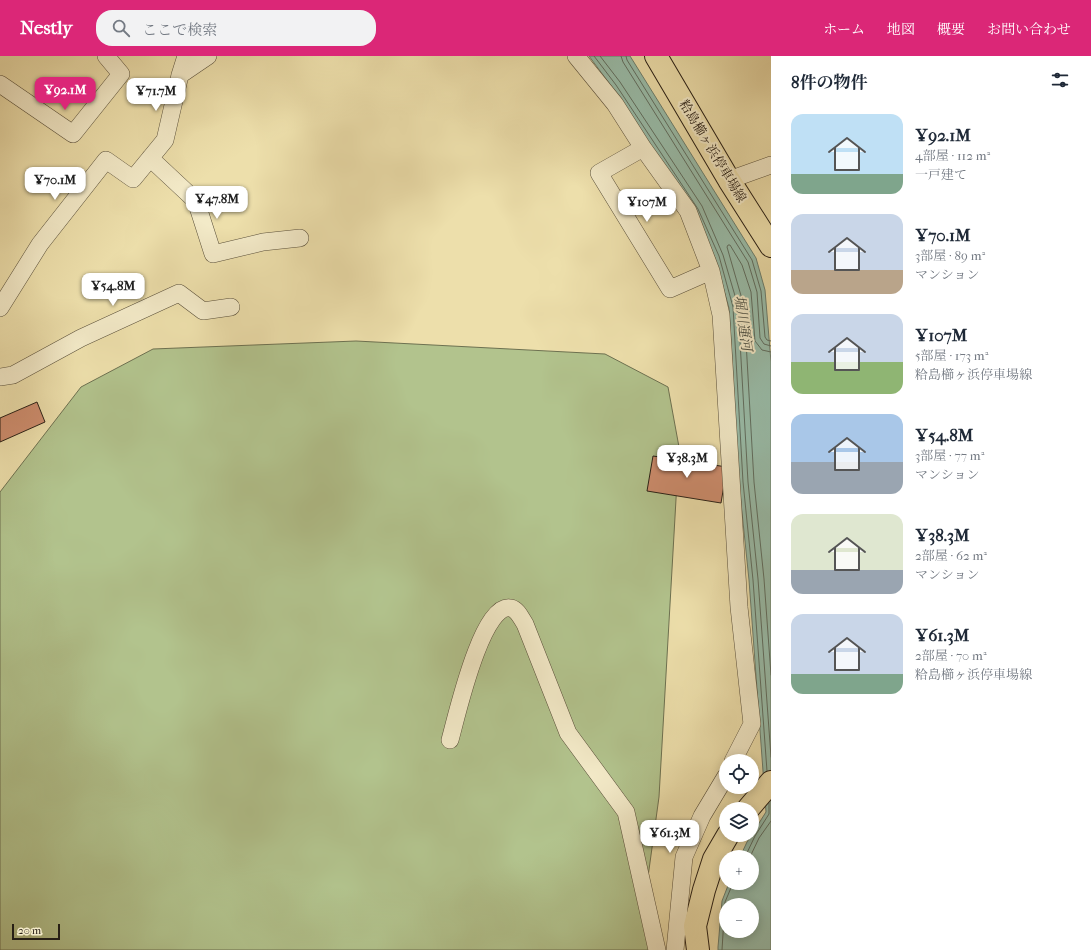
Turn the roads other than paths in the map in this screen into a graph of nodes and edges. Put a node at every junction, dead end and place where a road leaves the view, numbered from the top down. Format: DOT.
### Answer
graph roads {
  1 [pos="106,56"];
  2 [pos="186,56"];
  3 [pos="208,56"];
  4 [pos="576,56"];
  5 [pos="656,56"];
  6 [pos="180,75"];
  7 [pos="0,84"];
  8 [pos="643,148"];
  9 [pos="150,158"];
  10 [pos="771,165"];
  11 [pos="729,180"];
  12 [pos="300,238"];
  13 [pos="771,246"];
  14 [pos="712,271"];
  15 [pos="231,307"];
  16 [pos="0,308"];
  17 [pos="0,377"];
  18 [pos="450,740"];
  19 [pos="737,754"];
  20 [pos="719,788"];
  21 [pos="724,842"];
  22 [pos="657,950"];
  23 [pos="675,950"];
  24 [pos="698,950"];
  1 -- 7 [label="street"];
  2 -- 6 [label="street"];
  3 -- 6 [label="street"];
  4 -- 8 [label="street"];
  5 -- 11 [label="main road, 粭島櫛ヶ浜停車場線"];
  6 -- 9 [label="street"];
  8 -- 14 [label="street"];
  8 -- 14 [label="street"];
  9 -- 12 [label="street"];
  9 -- 16 [label="street"];
  10 -- 11 [label="street"];
  11 -- 13 [label="main road, 粭島櫛ヶ浜停車場線"];
  14 -- 19 [label="street"];
  15 -- 17 [label="street"];
  18 -- 22 [label="street"];
  20 -- 23 [label="street"];
  21 -- 24 [label="main road"];
}
